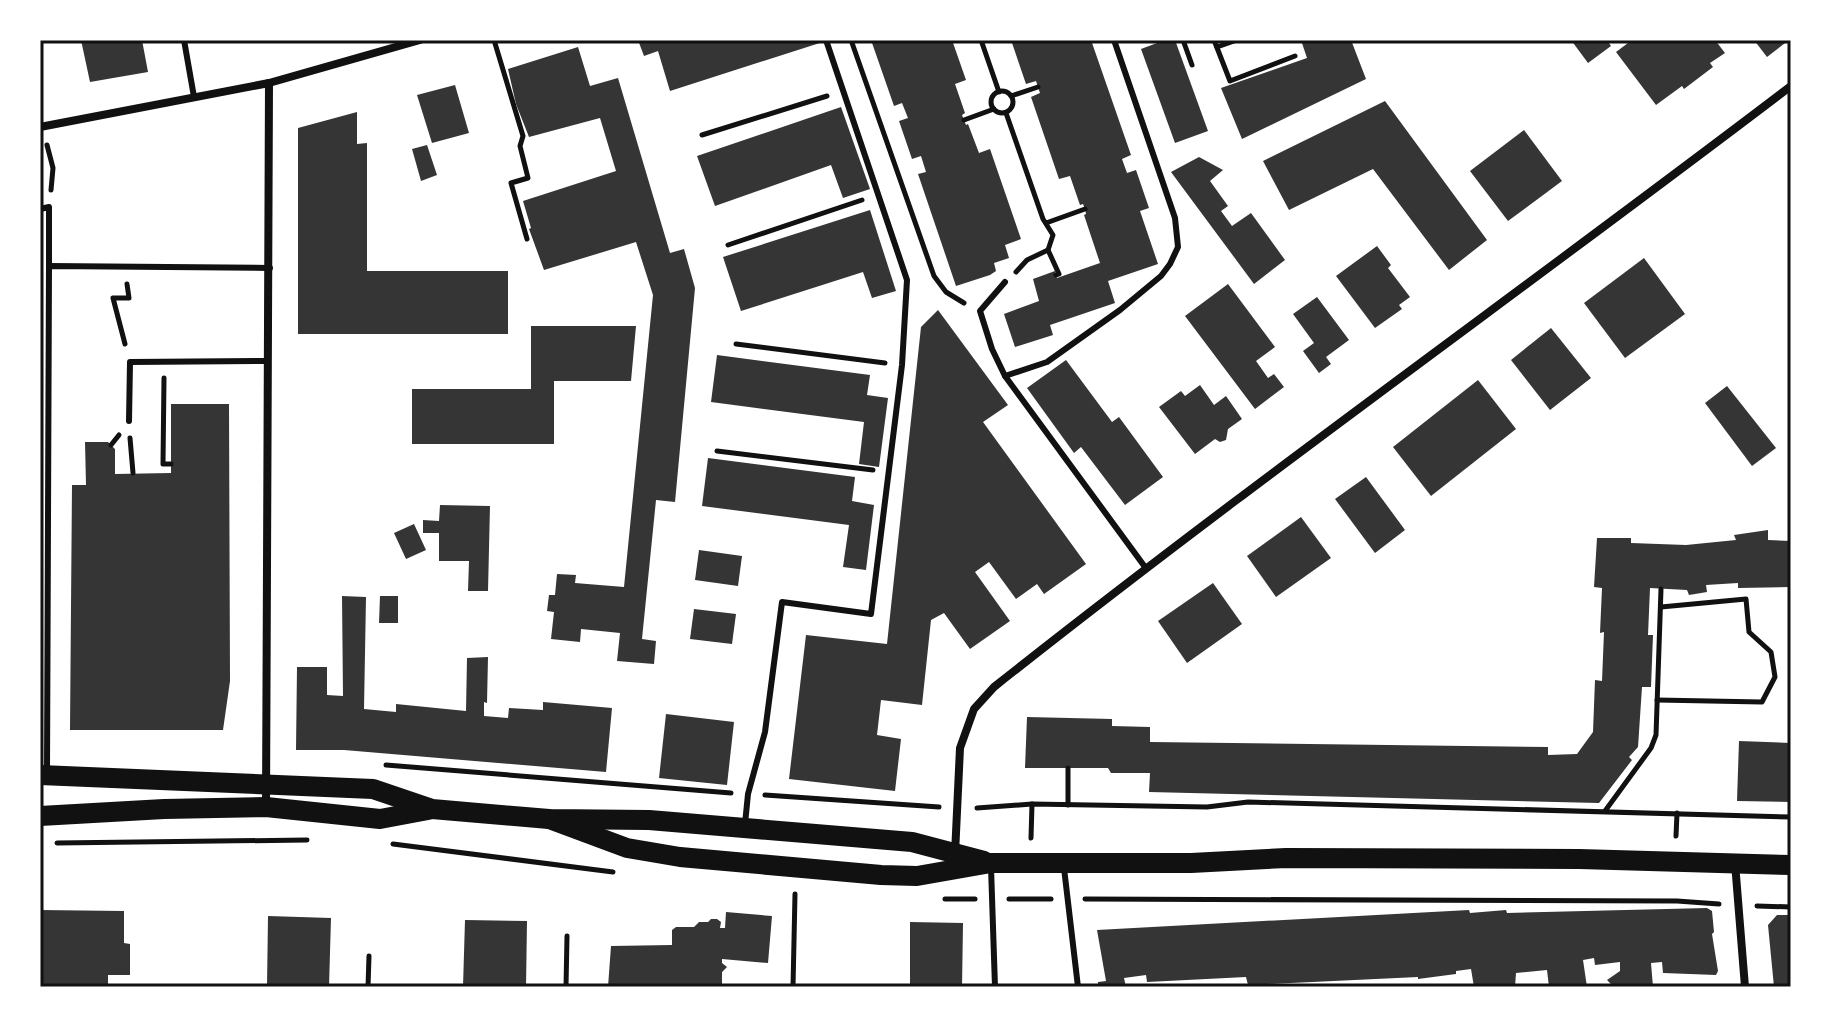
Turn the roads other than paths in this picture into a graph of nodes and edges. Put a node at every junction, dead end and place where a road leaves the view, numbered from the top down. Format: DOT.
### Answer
graph roads {
  1 [pos="184,40"];
  2 [pos="420,40"];
  3 [pos="826,40"];
  4 [pos="1114,40"];
  5 [pos="269,83"];
  6 [pos="1791,86"];
  7 [pos="194,97"];
  8 [pos="41,126"];
  9 [pos="40,209"];
  10 [pos="49,266"];
  11 [pos="270,268"];
  12 [pos="1005,282"];
  13 [pos="268,361"];
  14 [pos="1005,376"];
  15 [pos="40,393"];
  16 [pos="49,393"];
  17 [pos="129,421"];
  18 [pos="1145,567"];
  19 [pos="42,780"];
  20 [pos="267,784"];
  21 [pos="266,807"];
  22 [pos="432,809"];
  23 [pos="40,816"];
  24 [pos="549,819"];
  25 [pos="745,827"];
  26 [pos="954,861"];
  27 [pos="1735,862"];
  28 [pos="991,863"];
  29 [pos="1064,864"];
  30 [pos="1791,865"];
  31 [pos="995,987"];
  32 [pos="1078,987"];
  33 [pos="1745,987"];
  1 -- 7 [label="lane"];
  2 -- 5 [label="street"];
  3 -- 25 [label="lane"];
  4 -- 14 [label="lane"];
  5 -- 7 [label="street"];
  5 -- 11 [label="street"];
  6 -- 18 [label="street"];
  7 -- 8 [label="street"];
  9 -- 10 [label="lane"];
  10 -- 11 [label="lane"];
  10 -- 16 [label="lane"];
  11 -- 13 [label="street"];
  12 -- 14 [label="lane"];
  13 -- 17 [label="lane"];
  13 -- 20 [label="street"];
  14 -- 18 [label="lane"];
  15 -- 16 [label="lane"];
  16 -- 19 [label="lane"];
  18 -- 26 [label="street"];
  19 -- 20 [label="main road"];
  20 -- 21 [label="street"];
  20 -- 22 [label="main road"];
  21 -- 22 [label="main road"];
  21 -- 23 [label="main road"];
  22 -- 24 [label="main road"];
  24 -- 25 [label="main road"];
  24 -- 26 [label="main road"];
  25 -- 26 [label="main road"];
  26 -- 28 [label="main road"];
  27 -- 29 [label="main road"];
  27 -- 30 [label="main road"];
  27 -- 33 [label="street"];
  28 -- 29 [label="main road"];
  28 -- 31 [label="lane"];
  29 -- 32 [label="lane"];
}
